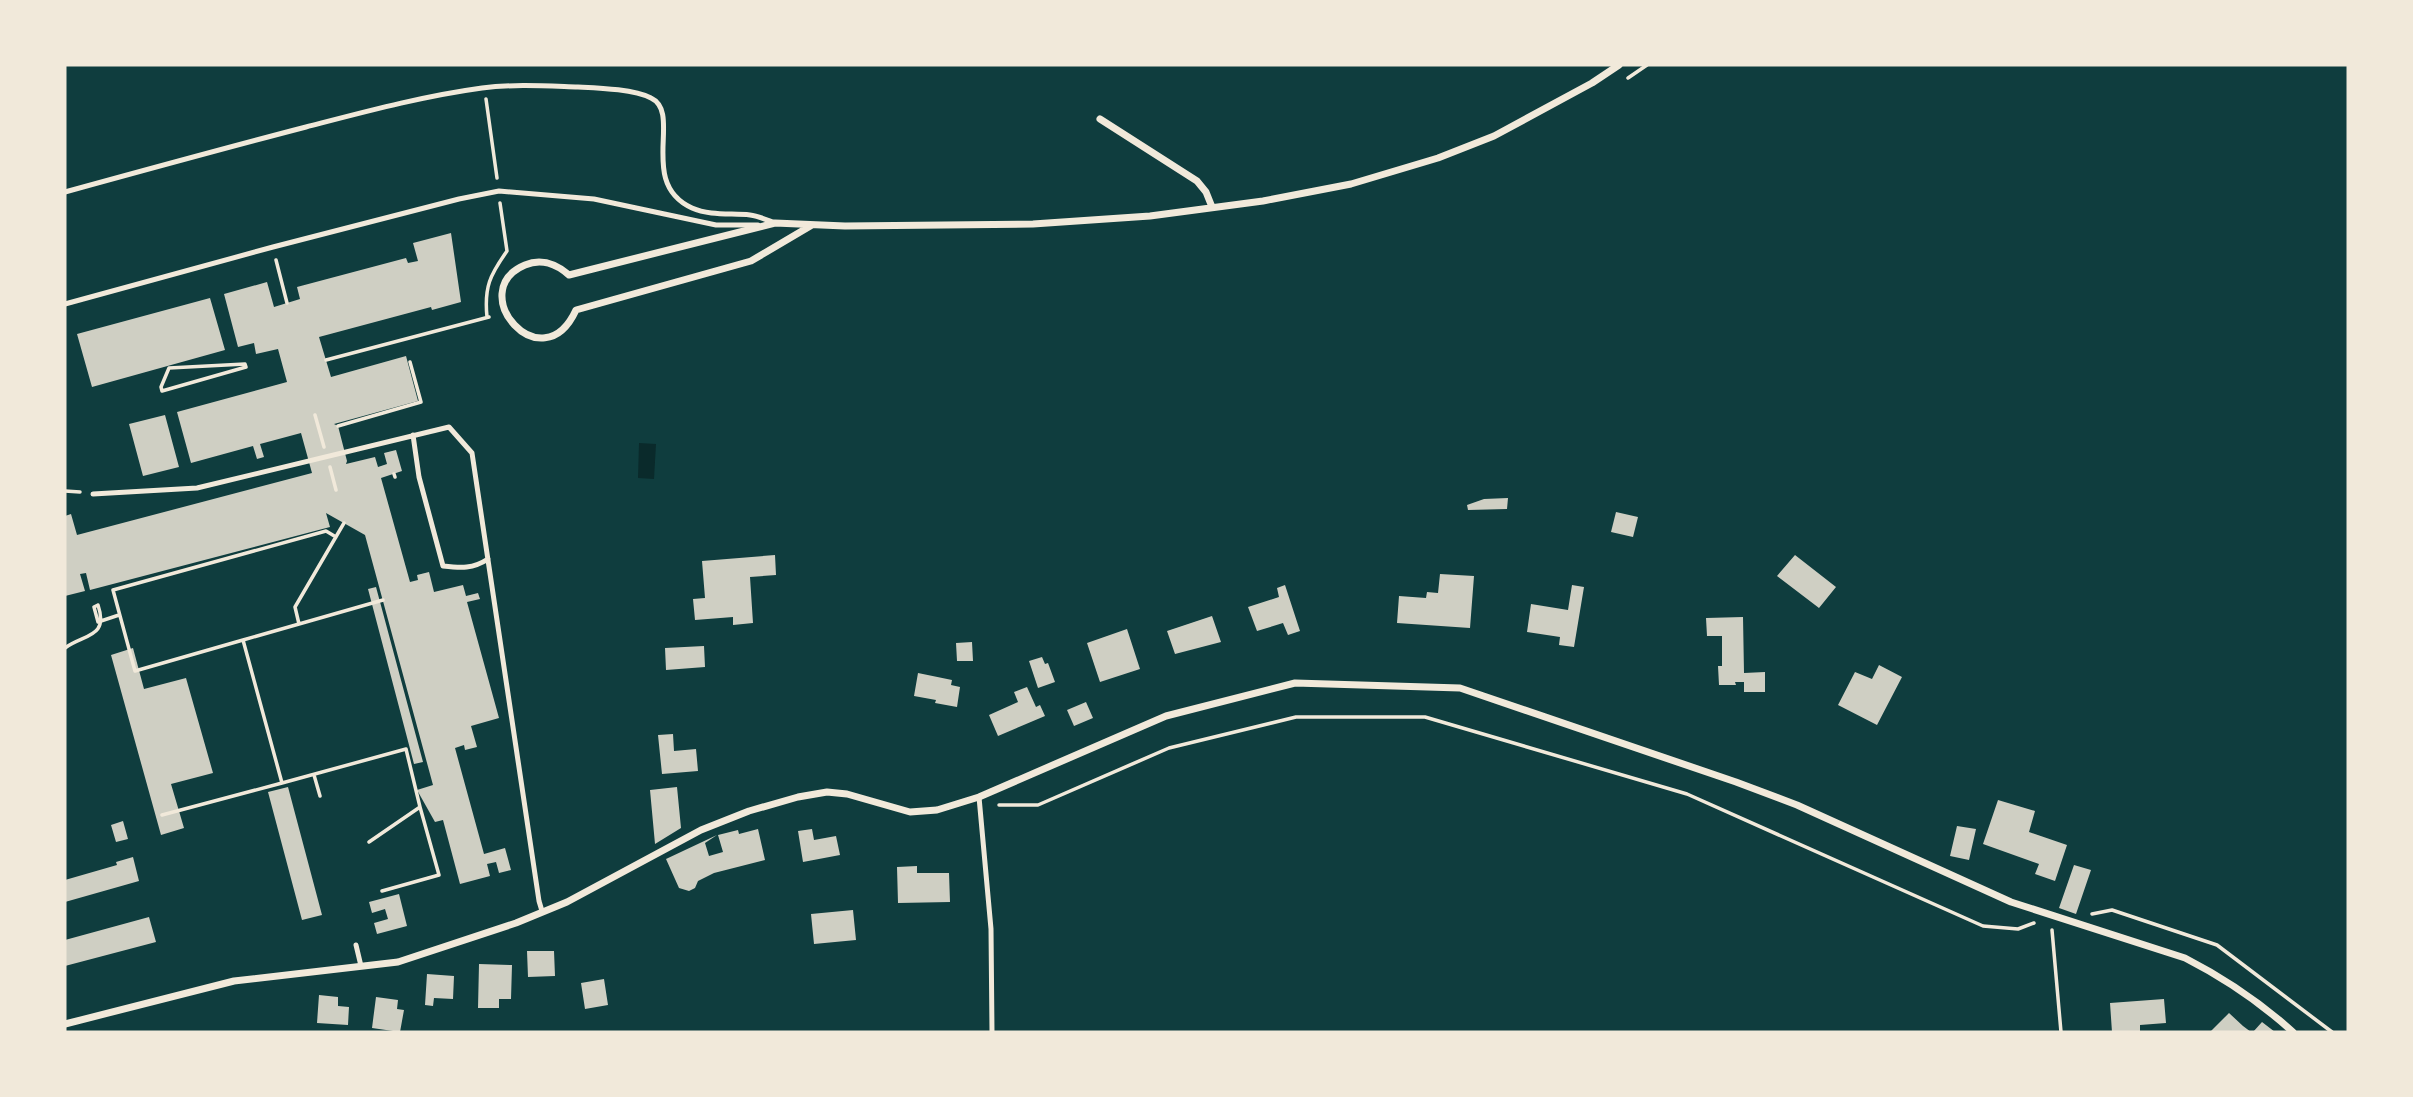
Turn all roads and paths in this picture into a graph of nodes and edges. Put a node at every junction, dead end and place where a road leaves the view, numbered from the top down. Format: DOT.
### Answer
graph roads {
  1 [pos="1619,65"];
  2 [pos="484,88"];
  3 [pos="1100,119"];
  4 [pos="499,191"];
  5 [pos="65,192"];
  6 [pos="1212,207"];
  7 [pos="775,223"];
  8 [pos="811,225"];
  9 [pos="507,251"];
  10 [pos="279,271"];
  11 [pos="287,303"];
  12 [pos="65,304"];
  13 [pos="505,313"];
  14 [pos="326,360"];
  15 [pos="410,362"];
  16 [pos="242,365"];
  17 [pos="315,415"];
  18 [pos="338,426"];
  19 [pos="413,435"];
  20 [pos="324,447"];
  21 [pos="330,466"];
  22 [pos="336,490"];
  23 [pos="93,494"];
  24 [pos="344,523"];
  25 [pos="336,537"];
  26 [pos="488,559"];
  27 [pos="383,600"];
  28 [pos="120,615"];
  29 [pos="299,624"];
  30 [pos="243,640"];
  31 [pos="65,648"];
  32 [pos="314,774"];
  33 [pos="282,783"];
  34 [pos="320,796"];
  35 [pos="979,797"];
  36 [pos="420,807"];
  37 [pos="162,815"];
  38 [pos="369,842"];
  39 [pos="382,891"];
  40 [pos="542,911"];
  41 [pos="2050,916"];
  42 [pos="356,945"];
  43 [pos="361,966"];
  44 [pos="65,1024"];
  45 [pos="992,1032"];
  46 [pos="2061,1032"];
  47 [pos="2294,1032"];
  1 -- 6 [label="street"];
  2 -- 4 [label="path"];
  2 -- 5 [label="lane"];
  2 -- 7 [label="lane"];
  3 -- 6 [label="street"];
  4 -- 7 [label="lane"];
  4 -- 9 [label="path"];
  4 -- 12 [label="lane"];
  6 -- 8 [label="street"];
  7 -- 8 [label="street"];
  7 -- 13 [label="street"];
  8 -- 13 [label="street"];
  10 -- 11 [label="path"];
  13 -- 14 [label="path"];
  15 -- 18 [label="path"];
  16 -- 16 [label="path"];
  17 -- 20 [label="path"];
  19 -- 23 [label="lane"];
  19 -- 26 [label="lane"];
  19 -- 26 [label="lane"];
  21 -- 22 [label="path"];
  24 -- 25 [label="path"];
  25 -- 28 [label="path"];
  25 -- 29 [label="path"];
  26 -- 40 [label="lane"];
  27 -- 29 [label="path"];
  28 -- 30 [label="path"];
  28 -- 31 [label="path"];
  29 -- 30 [label="path"];
  30 -- 33 [label="path"];
  32 -- 33 [label="path"];
  32 -- 34 [label="path"];
  32 -- 36 [label="path"];
  33 -- 37 [label="path"];
  35 -- 40 [label="street"];
  35 -- 41 [label="path"];
  35 -- 41 [label="street"];
  35 -- 45 [label="lane"];
  36 -- 38 [label="path"];
  36 -- 39 [label="path"];
  40 -- 43 [label="street"];
  41 -- 46 [label="path"];
  41 -- 47 [label="street"];
  42 -- 43 [label="lane"];
  43 -- 44 [label="street"];
}
